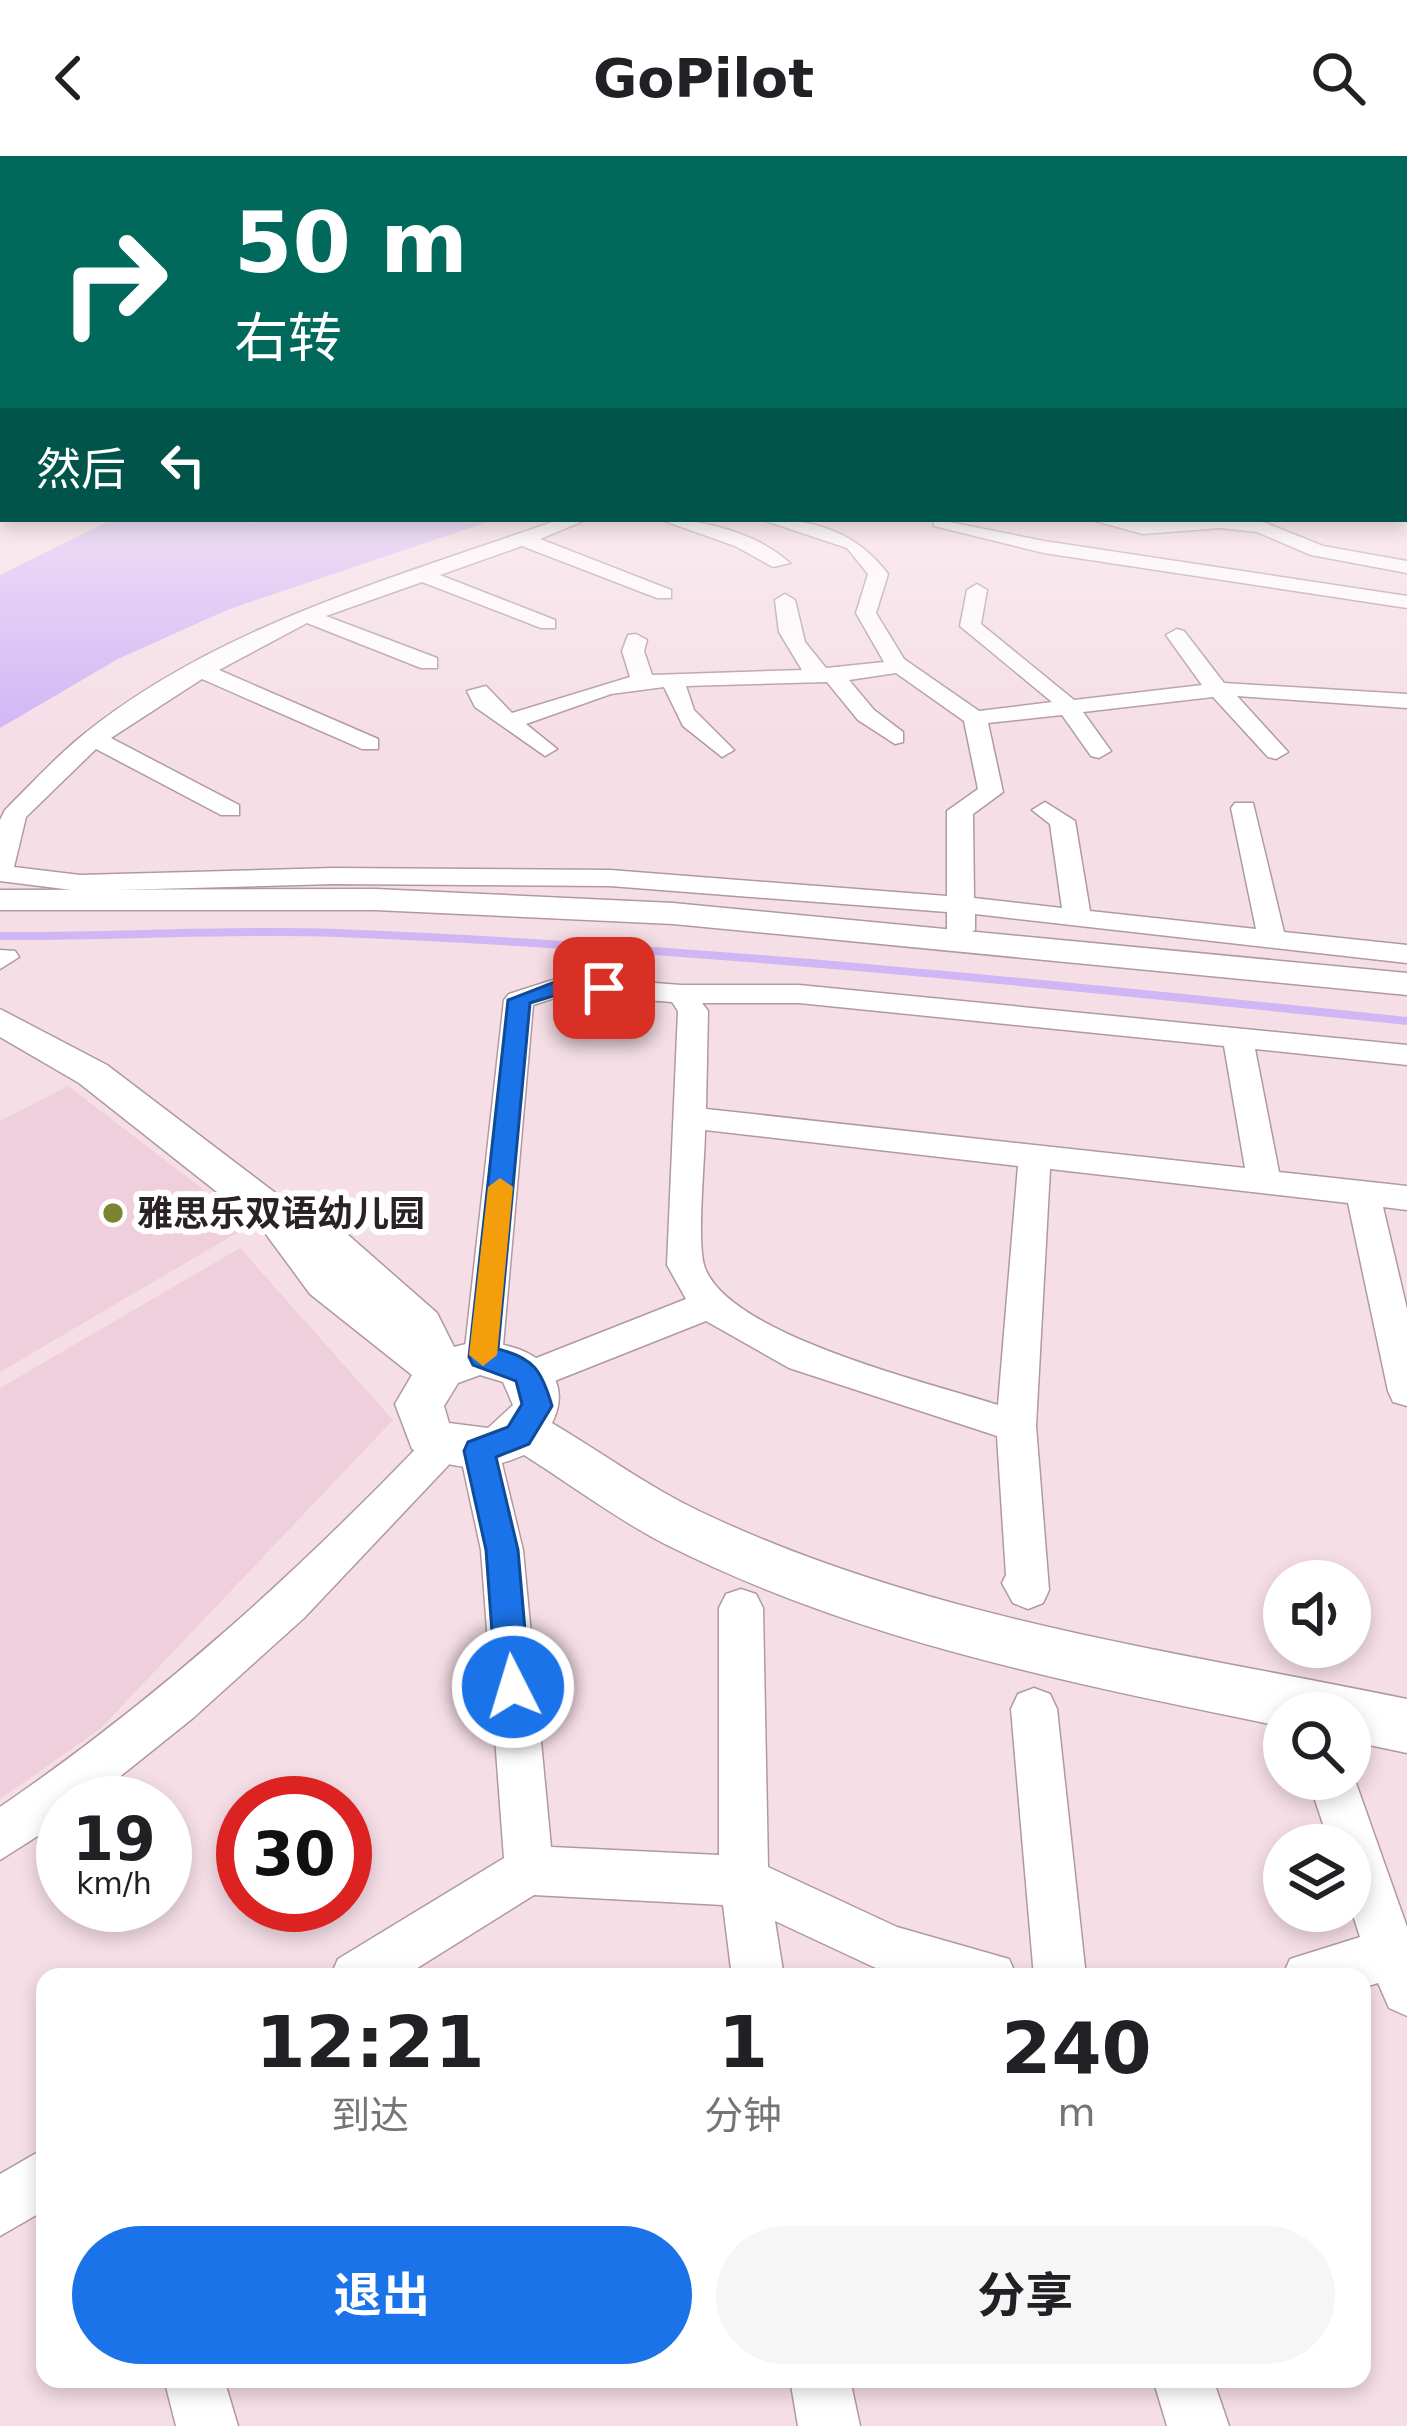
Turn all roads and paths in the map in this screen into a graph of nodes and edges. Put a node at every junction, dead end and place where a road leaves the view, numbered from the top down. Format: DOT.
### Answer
graph roads {
  1 [pos="570,522"];
  2 [pos="678,522"];
  3 [pos="779,522"];
  4 [pos="941,522"];
  5 [pos="1112,522"];
  6 [pos="1220,522"];
  7 [pos="1220,522"];
  8 [pos="522,539"];
  9 [pos="780,563"];
  10 [pos="1407,567"];
  11 [pos="422,575"];
  12 [pos="977,590"];
  13 [pos="664,594"];
  14 [pos="785,600"];
  15 [pos="1407,602"];
  16 [pos="307,616"];
  17 [pos="548,624"];
  18 [pos="1177,635"];
  19 [pos="636,640"];
  20 [pos="429,663"];
  21 [pos="899,666"];
  22 [pos="202,671"];
  23 [pos="828,677"];
  24 [pos="643,682"];
  25 [pos="675,684"];
  26 [pos="478,691"];
  27 [pos="1398,696"];
  28 [pos="975,718"];
  29 [pos="509,722"];
  30 [pos="895,737"];
  31 [pos="95,739"];
  32 [pos="370,744"];
  33 [pos="545,749"];
  34 [pos="722,750"];
  35 [pos="1099,751"];
  36 [pos="1276,752"];
  37 [pos="1244,808"];
  38 [pos="230,810"];
  39 [pos="1046,810"];
  40 [pos="0,872"];
  41 [pos="0,900"];
  42 [pos="1077,918"];
  43 [pos="962,922"];
  44 [pos="1273,939"];
  45 [pos="1407,954"];
  46 [pos="1407,984"];
  47 [pos="681,994"];
  48 [pos="0,1021"];
  49 [pos="1238,1037"];
  50 [pos="1407,1055"];
  51 [pos="690,1118"];
  52 [pos="1034,1153"];
  53 [pos="1264,1181"];
  54 [pos="1363,1193"];
  55 [pos="1407,1198"];
  56 [pos="708,1305"];
  57 [pos="462,1363"];
  58 [pos="529,1376"];
  59 [pos="1407,1391"];
  60 [pos="1016,1426"];
  61 [pos="482,1442"];
  62 [pos="1023,1583"];
  63 [pos="741,1608"];
  64 [pos="1263,1697"];
  65 [pos="1034,1708"];
  66 [pos="1371,1719"];
  67 [pos="1407,1726"];
  68 [pos="1340,1800"];
  69 [pos="0,1836"];
  70 [pos="529,1870"];
  71 [pos="744,1881"];
  72 [pos="371,1968"];
  73 [pos="757,1968"];
  74 [pos="955,1968"];
  75 [pos="1059,1968"];
  76 [pos="1399,1972"];
  77 [pos="36,2182"];
  78 [pos="0,2208"];
  79 [pos="196,2388"];
  80 [pos="822,2388"];
  81 [pos="1186,2388"];
  82 [pos="207,2426"];
  83 [pos="829,2426"];
  84 [pos="1198,2426"];
  1 -- 8 [label="street"];
  2 -- 9 [label="street"];
  3 -- 21 [label="street"];
  4 -- 15 [label="street"];
  5 -- 6 [label="street"];
  7 -- 10 [label="street"];
  8 -- 11 [label="street"];
  8 -- 13 [label="street"];
  11 -- 16 [label="street"];
  11 -- 17 [label="street"];
  12 -- 35 [label="street"];
  14 -- 23 [label="street"];
  16 -- 20 [label="street"];
  16 -- 22 [label="street"];
  18 -- 36 [label="street"];
  19 -- 24 [label="street"];
  21 -- 23 [label="street"];
  21 -- 28 [label="street"];
  22 -- 31 [label="street"];
  22 -- 32 [label="street"];
  23 -- 25 [label="street"];
  23 -- 30 [label="street"];
  24 -- 25 [label="street"];
  24 -- 29 [label="street"];
  25 -- 34 [label="street"];
  26 -- 29 [label="street"];
  27 -- 28 [label="street"];
  28 -- 43 [label="street"];
  29 -- 33 [label="street"];
  31 -- 38 [label="street"];
  31 -- 40 [label="street"];
  37 -- 44 [label="street"];
  39 -- 42 [label="street"];
  40 -- 43 [label="street"];
  41 -- 43 [label="street"];
  42 -- 43 [label="street"];
  42 -- 44 [label="street"];
  43 -- 46 [label="street"];
  44 -- 45 [label="street"];
  47 -- 49 [label="street"];
  47 -- 51 [label="street"];
  47 -- 57 [label="street"];
  48 -- 57 [label="street"];
  49 -- 50 [label="street"];
  49 -- 53 [label="street"];
  51 -- 52 [label="street"];
  51 -- 56 [label="street"];
  52 -- 53 [label="street"];
  52 -- 60 [label="street"];
  53 -- 54 [label="street"];
  54 -- 55 [label="street"];
  54 -- 59 [label="street"];
  56 -- 58 [label="street"];
  56 -- 60 [label="street"];
  57 -- 58 [label="street"];
  57 -- 61 [label="street"];
  58 -- 61 [label="street"];
  60 -- 62 [label="street"];
  61 -- 64 [label="street"];
  61 -- 69 [label="street"];
  61 -- 70 [label="street"];
  63 -- 71 [label="street"];
  65 -- 75 [label="street"];
  66 -- 67 [label="street"];
  68 -- 76 [label="street"];
  70 -- 71 [label="street"];
  70 -- 72 [label="street"];
  71 -- 73 [label="street"];
  71 -- 74 [label="street"];
  77 -- 78 [label="street"];
  79 -- 82 [label="street"];
  80 -- 83 [label="street"];
  81 -- 84 [label="street"];
}
